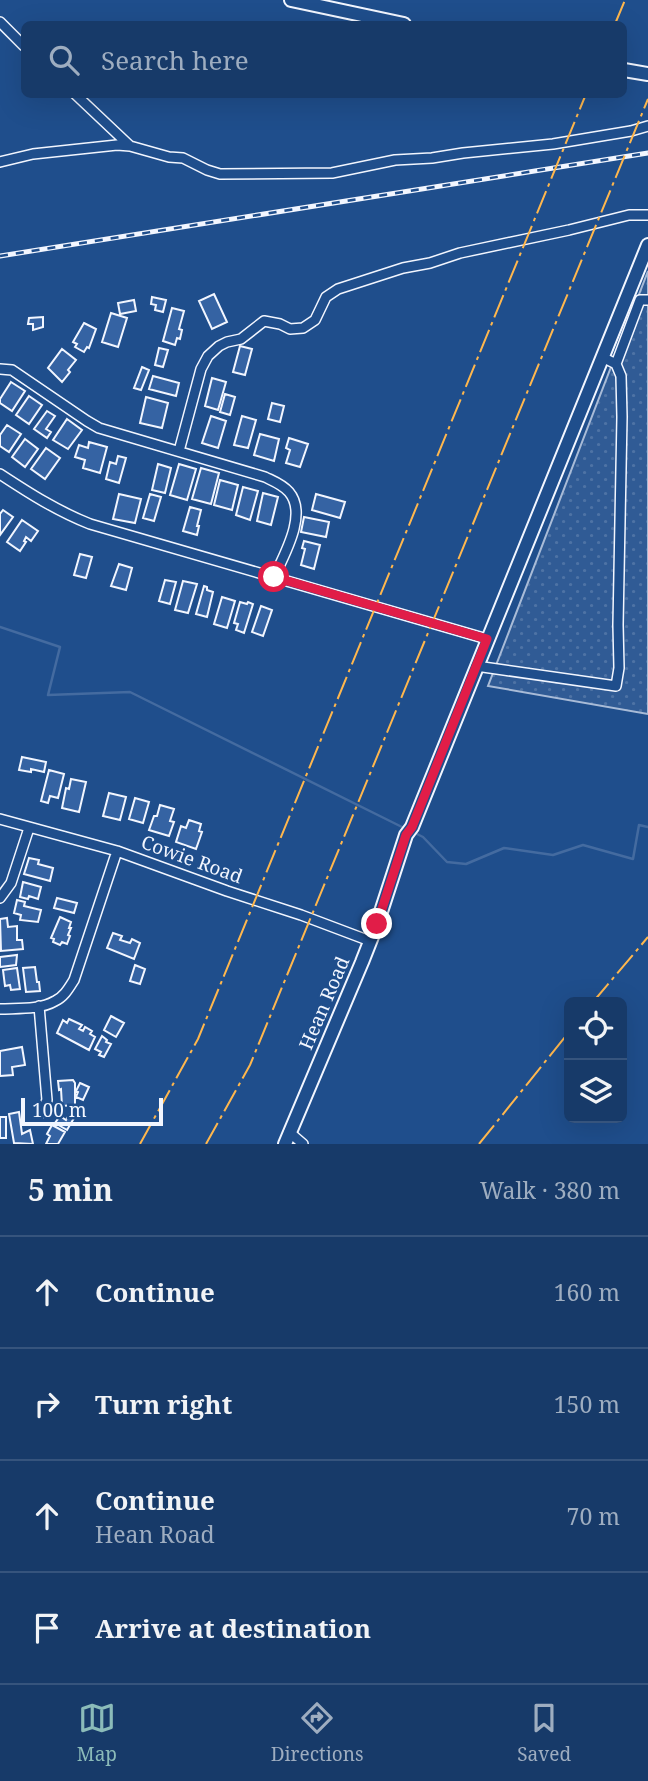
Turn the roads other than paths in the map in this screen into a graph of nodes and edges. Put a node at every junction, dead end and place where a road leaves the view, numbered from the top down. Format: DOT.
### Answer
graph roads {
  1 [pos="291,0"];
  2 [pos="390,21"];
  3 [pos="0,22"];
  4 [pos="21,43"];
  5 [pos="627,71"];
  6 [pos="648,75"];
  7 [pos="79,98"];
  8 [pos="648,126"];
  9 [pos="130,146"];
  10 [pos="0,162"];
  11 [pos="648,215"];
  12 [pos="648,245"];
  13 [pos="648,300"];
  14 [pos="602,357"];
  15 [pos="616,364"];
  16 [pos="0,369"];
  17 [pos="179,451"];
  18 [pos="0,474"];
  19 [pos="274,577"];
  20 [pos="487,639"];
  21 [pos="476,666"];
  22 [pos="0,819"];
  23 [pos="29,828"];
  24 [pos="117,851"];
  25 [pos="0,898"];
  26 [pos="370,941"];
  27 [pos="40,1006"];
  28 [pos="0,1009"];
  29 [pos="41,1113"];
  30 [pos="287,1138"];
  31 [pos="303,1144"];
  1 -- 2 [label="street"];
  3 -- 4 [label="street"];
  5 -- 6 [label="street"];
  7 -- 9 [label="street"];
  8 -- 9 [label="street"];
  9 -- 10 [label="street"];
  11 -- 17 [label="street"];
  12 -- 14 [label="street, Hean Road"];
  13 -- 15 [label="street"];
  14 -- 15 [label="street"];
  14 -- 20 [label="street, Hean Road"];
  15 -- 21 [label="street"];
  16 -- 17 [label="street"];
  17 -- 19 [label="street"];
  18 -- 19 [label="street"];
  19 -- 20 [label="street"];
  20 -- 21 [label="street, Hean Road"];
  21 -- 26 [label="street, Hean Road"];
  22 -- 23 [label="street, Cowie Road"];
  23 -- 24 [label="street, Cowie Road"];
  23 -- 25 [label="street"];
  24 -- 26 [label="street, Cowie Road"];
  24 -- 27 [label="street"];
  26 -- 30 [label="street, Hean Road"];
  27 -- 28 [label="street"];
  27 -- 29 [label="street"];
  30 -- 31 [label="street"];
}
